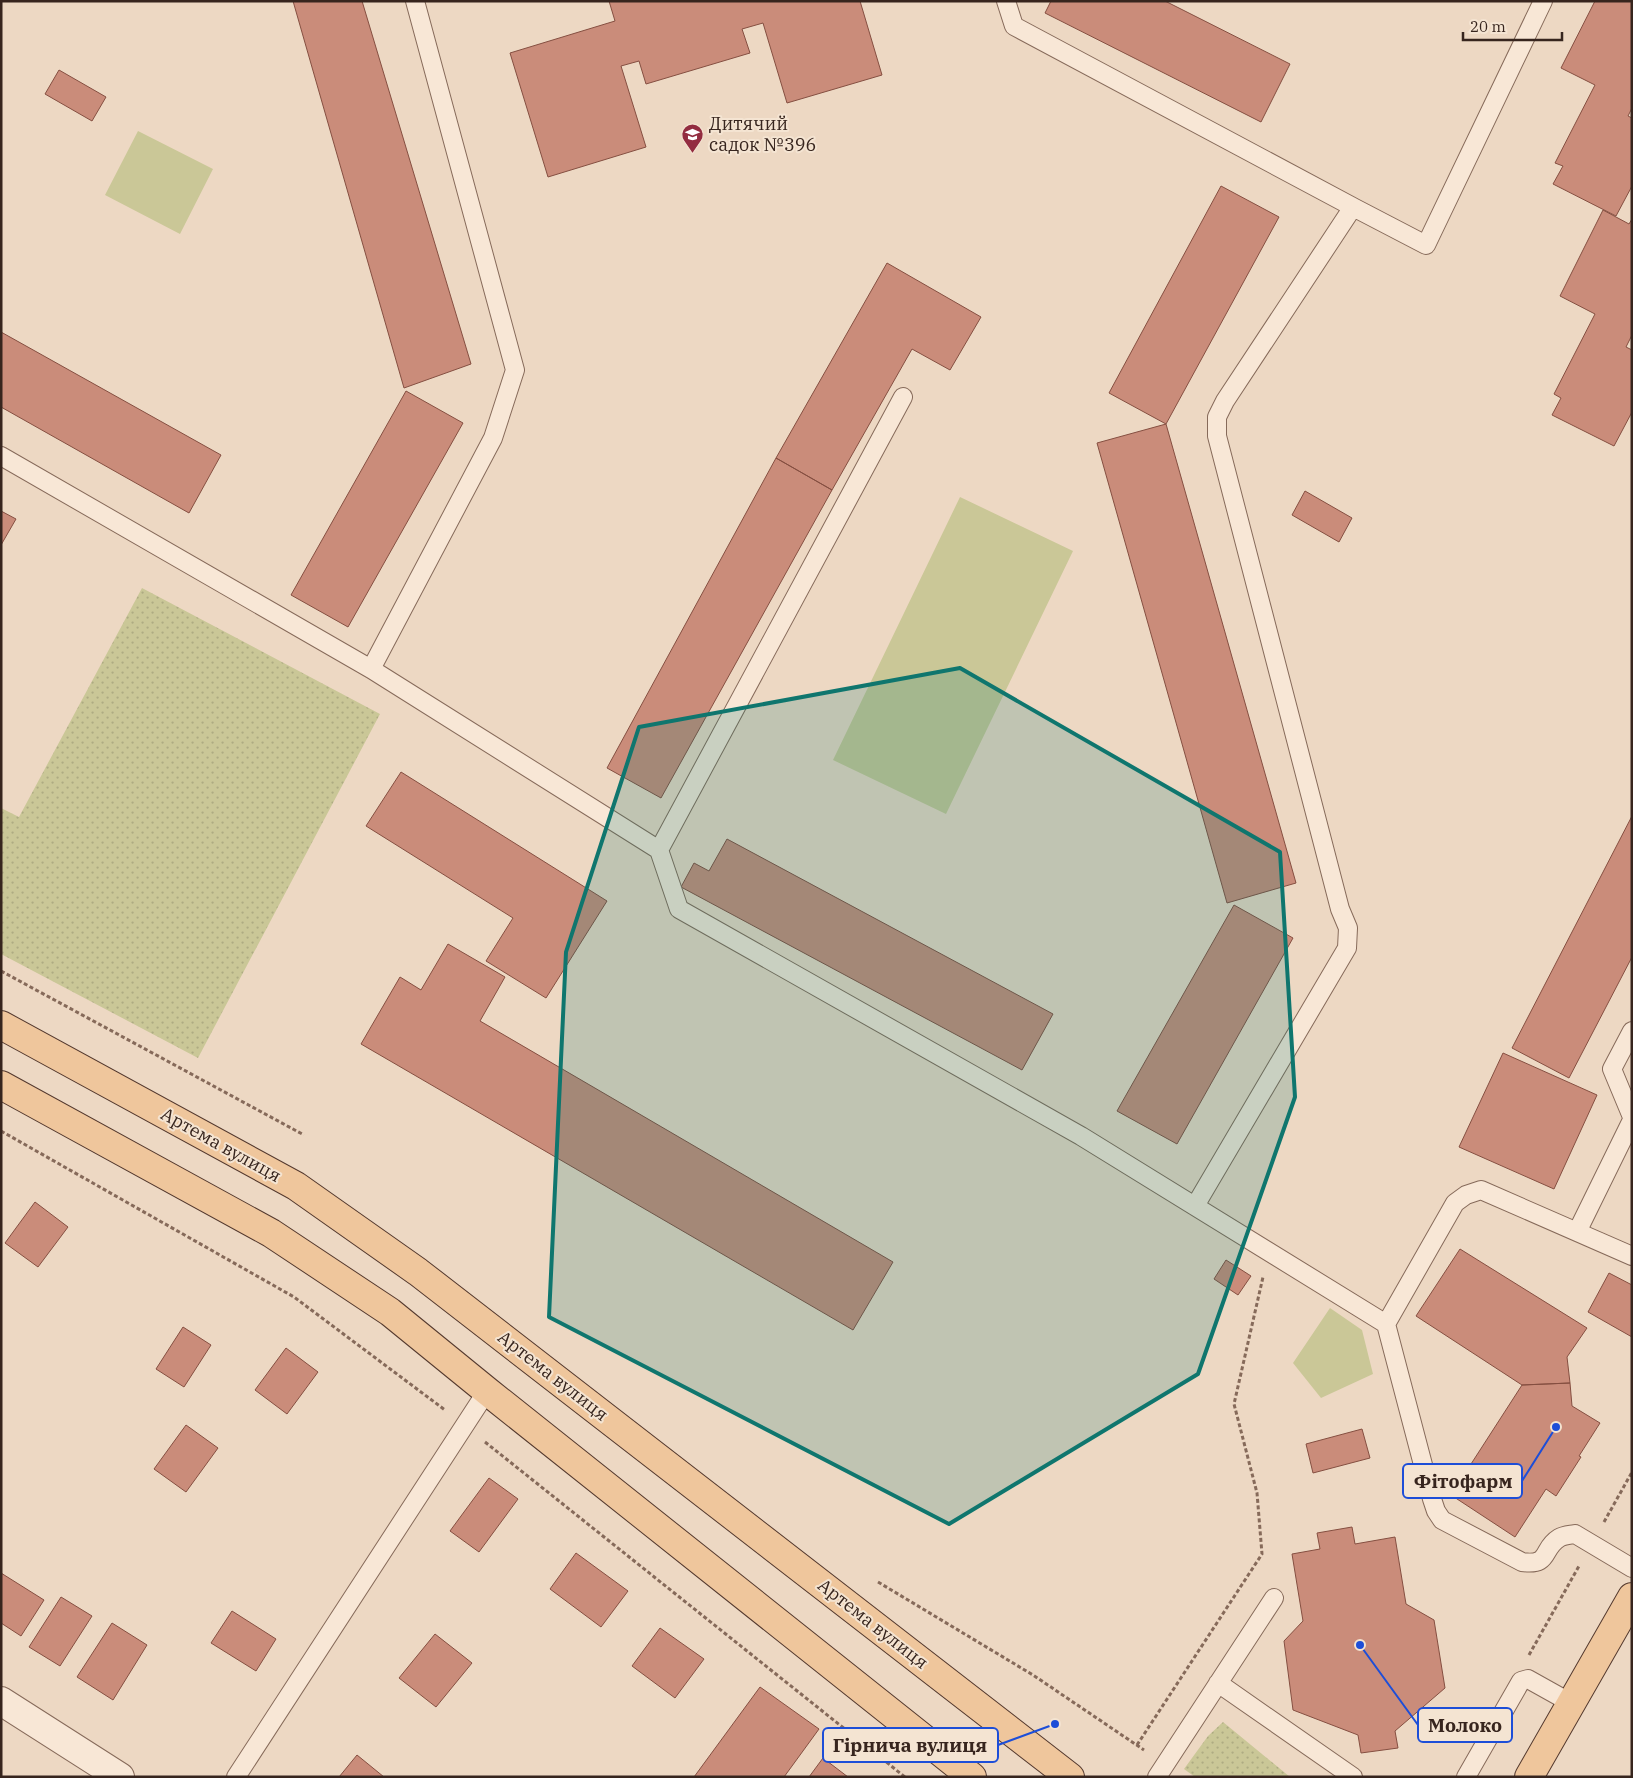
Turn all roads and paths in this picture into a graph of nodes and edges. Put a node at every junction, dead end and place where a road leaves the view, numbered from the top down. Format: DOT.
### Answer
graph roads {
  1 [pos="415,1"];
  2 [pos="1006,1"];
  3 [pos="1543,1"];
  4 [pos="1353,208"];
  5 [pos="903,398"];
  6 [pos="1,456"];
  7 [pos="371,669"];
  8 [pos="659,850"];
  9 [pos="1,972"];
  10 [pos="1,1025"];
  11 [pos="1632,1031"];
  12 [pos="1,1085"];
  13 [pos="1632,1118"];
  14 [pos="304,1135"];
  15 [pos="1195,1206"];
  16 [pos="1577,1232"];
  17 [pos="1268,1251"];
  18 [pos="1632,1256"];
  19 [pos="1386,1324"];
  20 [pos="487,1391"];
  21 [pos="1632,1472"];
  22 [pos="1592,1544"];
  23 [pos="1632,1568"];
  24 [pos="878,1582"];
  25 [pos="1632,1597"];
  26 [pos="1274,1598"];
  27 [pos="1528,1656"];
  28 [pos="1218,1683"];
  29 [pos="1,1701"];
  30 [pos="1571,1703"];
  31 [pos="1137,1745"];
  32 [pos="1161,1771"];
  33 [pos="120,1777"];
  34 [pos="236,1777"];
  35 [pos="972,1777"];
  36 [pos="1070,1777"];
  37 [pos="1353,1777"];
  38 [pos="1466,1777"];
  39 [pos="1529,1777"];
  1 -- 7 [label="lane"];
  2 -- 4 [label="lane"];
  3 -- 4 [label="lane"];
  4 -- 15 [label="lane"];
  5 -- 8 [label="lane"];
  6 -- 7 [label="lane"];
  7 -- 8 [label="lane"];
  8 -- 15 [label="lane"];
  9 -- 14 [label="path"];
  10 -- 36 [label="main road, Артема вулиця"];
  11 -- 13 [label="lane"];
  12 -- 20 [label="main road"];
  13 -- 16 [label="lane"];
  15 -- 17 [label="lane"];
  16 -- 18 [label="lane"];
  16 -- 19 [label="lane"];
  17 -- 19 [label="lane"];
  17 -- 31 [label="path"];
  19 -- 22 [label="lane"];
  20 -- 34 [label="lane"];
  20 -- 35 [label="main road"];
  21 -- 22 [label="path"];
  22 -- 23 [label="lane"];
  22 -- 27 [label="path"];
  24 -- 31 [label="path"];
  25 -- 30 [label="main road"];
  26 -- 28 [label="lane"];
  28 -- 32 [label="lane"];
  28 -- 37 [label="lane"];
  29 -- 33 [label="street"];
  30 -- 38 [label="lane"];
  30 -- 39 [label="main road"];
  31 -- 32 [label="path"];
}
